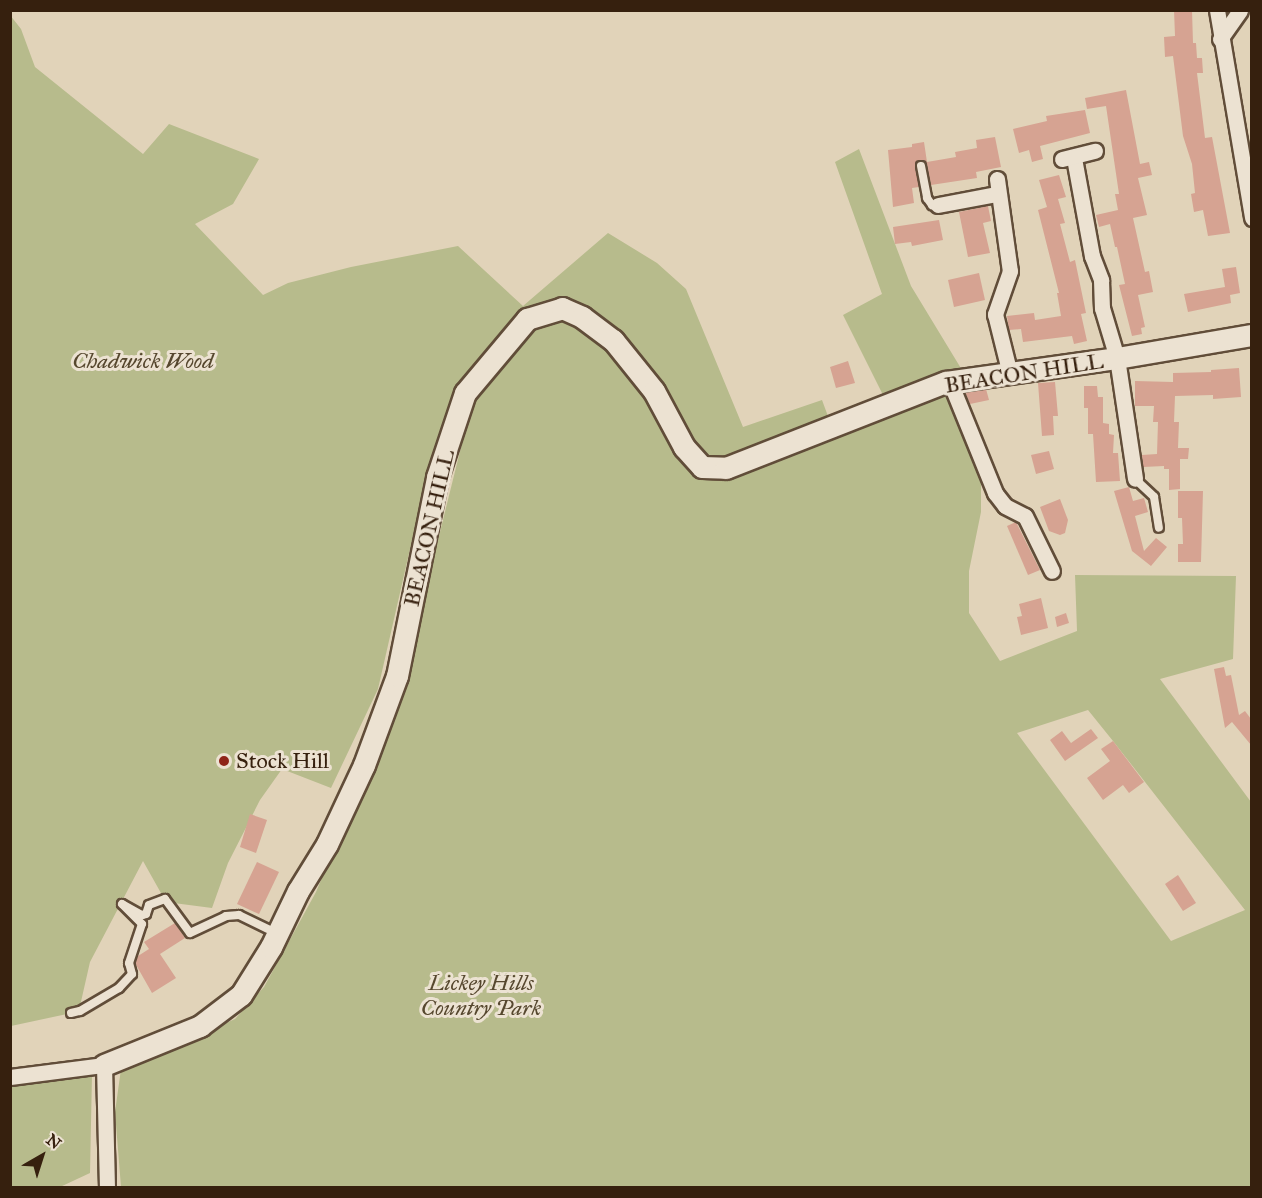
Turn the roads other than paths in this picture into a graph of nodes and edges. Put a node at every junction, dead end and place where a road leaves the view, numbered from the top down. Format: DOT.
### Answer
graph roads {
  1 [pos="1217,10"];
  2 [pos="1240,10"];
  3 [pos="1220,39"];
  4 [pos="1095,151"];
  5 [pos="921,166"];
  6 [pos="938,205"];
  7 [pos="1251,218"];
  8 [pos="1251,335"];
  9 [pos="1117,358"];
  10 [pos="1010,374"];
  11 [pos="951,382"];
  12 [pos="1135,479"];
  13 [pos="1159,528"];
  14 [pos="1052,571"];
  15 [pos="278,933"];
  16 [pos="70,1013"];
  17 [pos="104,1065"];
  18 [pos="10,1077"];
  19 [pos="107,1188"];
  1 -- 3 [label="street"];
  2 -- 3 [label="street"];
  3 -- 7 [label="street"];
  4 -- 9 [label="street"];
  5 -- 6 [label="lane"];
  6 -- 10 [label="street"];
  8 -- 9 [label="street, BEACON HILL"];
  9 -- 10 [label="street, BEACON HILL"];
  9 -- 12 [label="street"];
  10 -- 11 [label="street, BEACON HILL"];
  11 -- 14 [label="street"];
  11 -- 15 [label="street, BEACON HILL"];
  12 -- 13 [label="lane"];
  15 -- 16 [label="lane"];
  15 -- 17 [label="street, BEACON HILL"];
  17 -- 18 [label="street"];
  17 -- 19 [label="street"];
}
